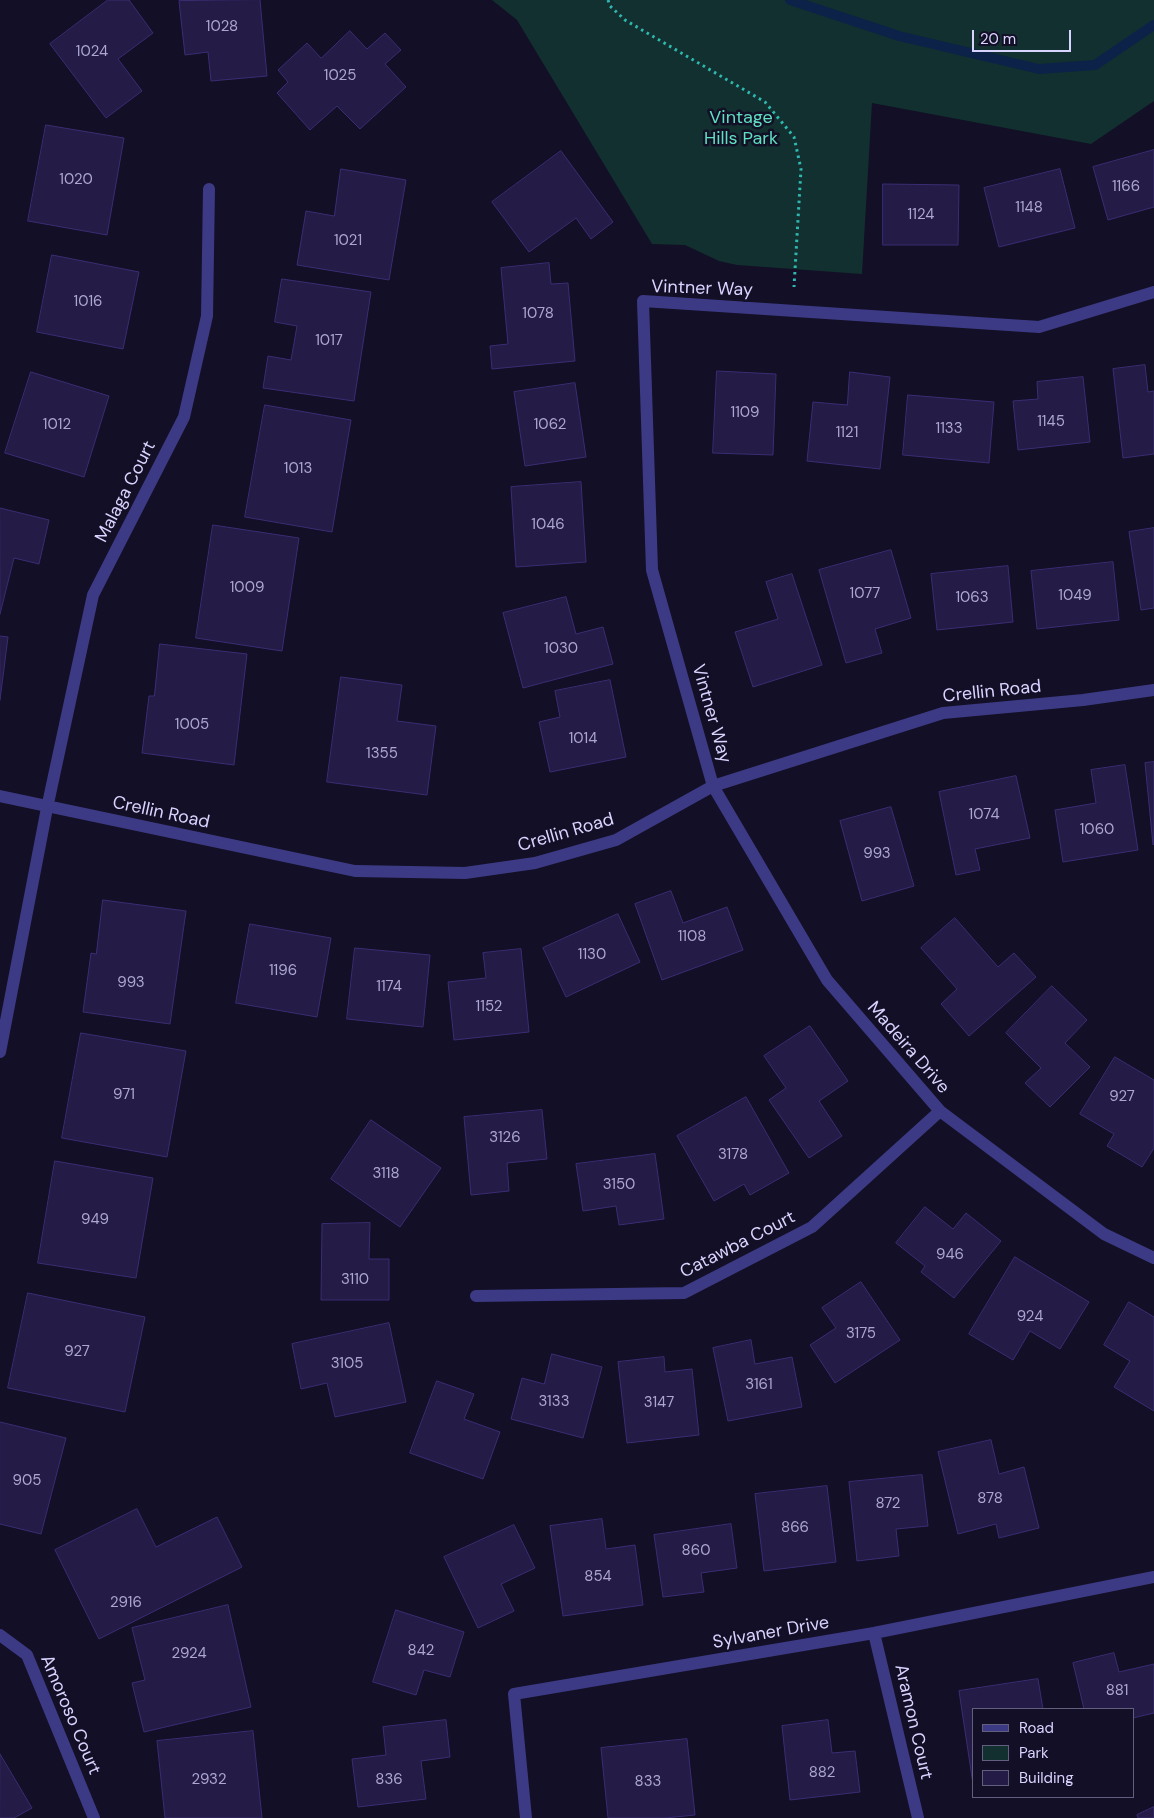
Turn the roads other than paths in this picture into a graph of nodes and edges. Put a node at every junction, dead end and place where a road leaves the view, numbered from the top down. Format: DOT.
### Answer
graph roads {
  1 [pos="209,189"];
  2 [pos="1154,292"];
  3 [pos="1154,690"];
  4 [pos="713,786"];
  5 [pos="0,796"];
  6 [pos="47,808"];
  7 [pos="0,1052"];
  8 [pos="940,1112"];
  9 [pos="1154,1258"];
  10 [pos="476,1296"];
  11 [pos="1154,1577"];
  12 [pos="874,1633"];
  13 [pos="0,1635"];
  14 [pos="94,1818"];
  15 [pos="526,1818"];
  16 [pos="918,1818"];
  1 -- 6 [label="street, Malaga Court"];
  2 -- 4 [label="street, Vintner Way"];
  3 -- 4 [label="street, Crellin Road"];
  4 -- 6 [label="street, Crellin Road"];
  4 -- 8 [label="street, Madeira Drive"];
  5 -- 6 [label="street, Crellin Road"];
  6 -- 7 [label="street, Malaga Court"];
  8 -- 9 [label="street, Madeira Drive"];
  8 -- 10 [label="street, Catawba Court"];
  11 -- 12 [label="street, Sylvaner Drive"];
  12 -- 15 [label="street, Sylvaner Drive"];
  12 -- 16 [label="street, Aramon Court"];
  13 -- 14 [label="street, Amoroso Court"];
}
